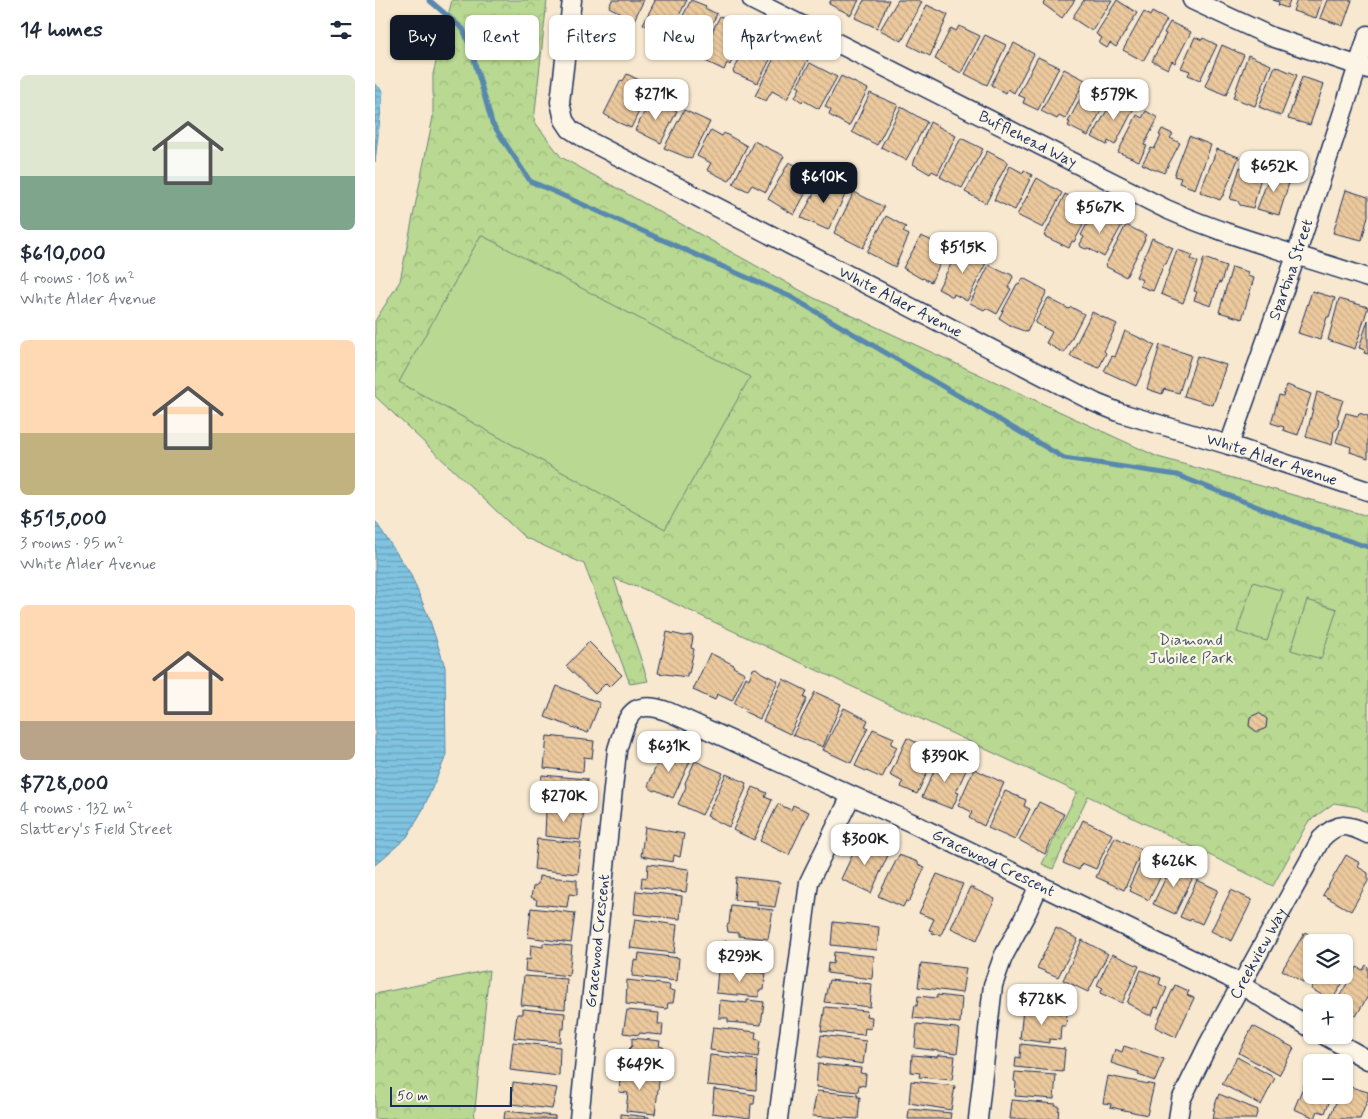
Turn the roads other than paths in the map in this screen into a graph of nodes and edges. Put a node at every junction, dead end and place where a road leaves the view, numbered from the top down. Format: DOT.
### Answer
graph roads {
  1 [pos="573,0"];
  2 [pos="1192,0"];
  3 [pos="754,1"];
  4 [pos="1368,35"];
  5 [pos="1363,67"];
  6 [pos="1296,256"];
  7 [pos="1368,278"];
  8 [pos="1229,446"];
  9 [pos="1368,491"];
  10 [pos="851,796"];
  11 [pos="1368,834"];
  12 [pos="1039,885"];
  13 [pos="1241,984"];
  14 [pos="1303,1023"];
  15 [pos="1340,1044"];
  16 [pos="1368,1060"];
  17 [pos="579,1119"];
  18 [pos="778,1119"];
  19 [pos="978,1119"];
  20 [pos="1178,1119"];
  1 -- 8 [label="street, White Alder Avenue"];
  2 -- 5 [label="street"];
  3 -- 6 [label="street, Bufflehead Way"];
  4 -- 5 [label="street, Spartina Street"];
  5 -- 6 [label="street, Spartina Street"];
  6 -- 7 [label="street, Bufflehead Way"];
  6 -- 8 [label="street, Spartina Street"];
  8 -- 9 [label="street, White Alder Avenue"];
  10 -- 12 [label="street, Gracewood Crescent"];
  10 -- 17 [label="street, Gracewood Crescent"];
  10 -- 18 [label="street"];
  11 -- 13 [label="street, Creekview Way"];
  12 -- 13 [label="street, Gracewood Crescent"];
  12 -- 19 [label="street"];
  13 -- 14 [label="street, Gracewood Crescent"];
  13 -- 20 [label="street, Creekview Way"];
  15 -- 16 [label="street"];
}
